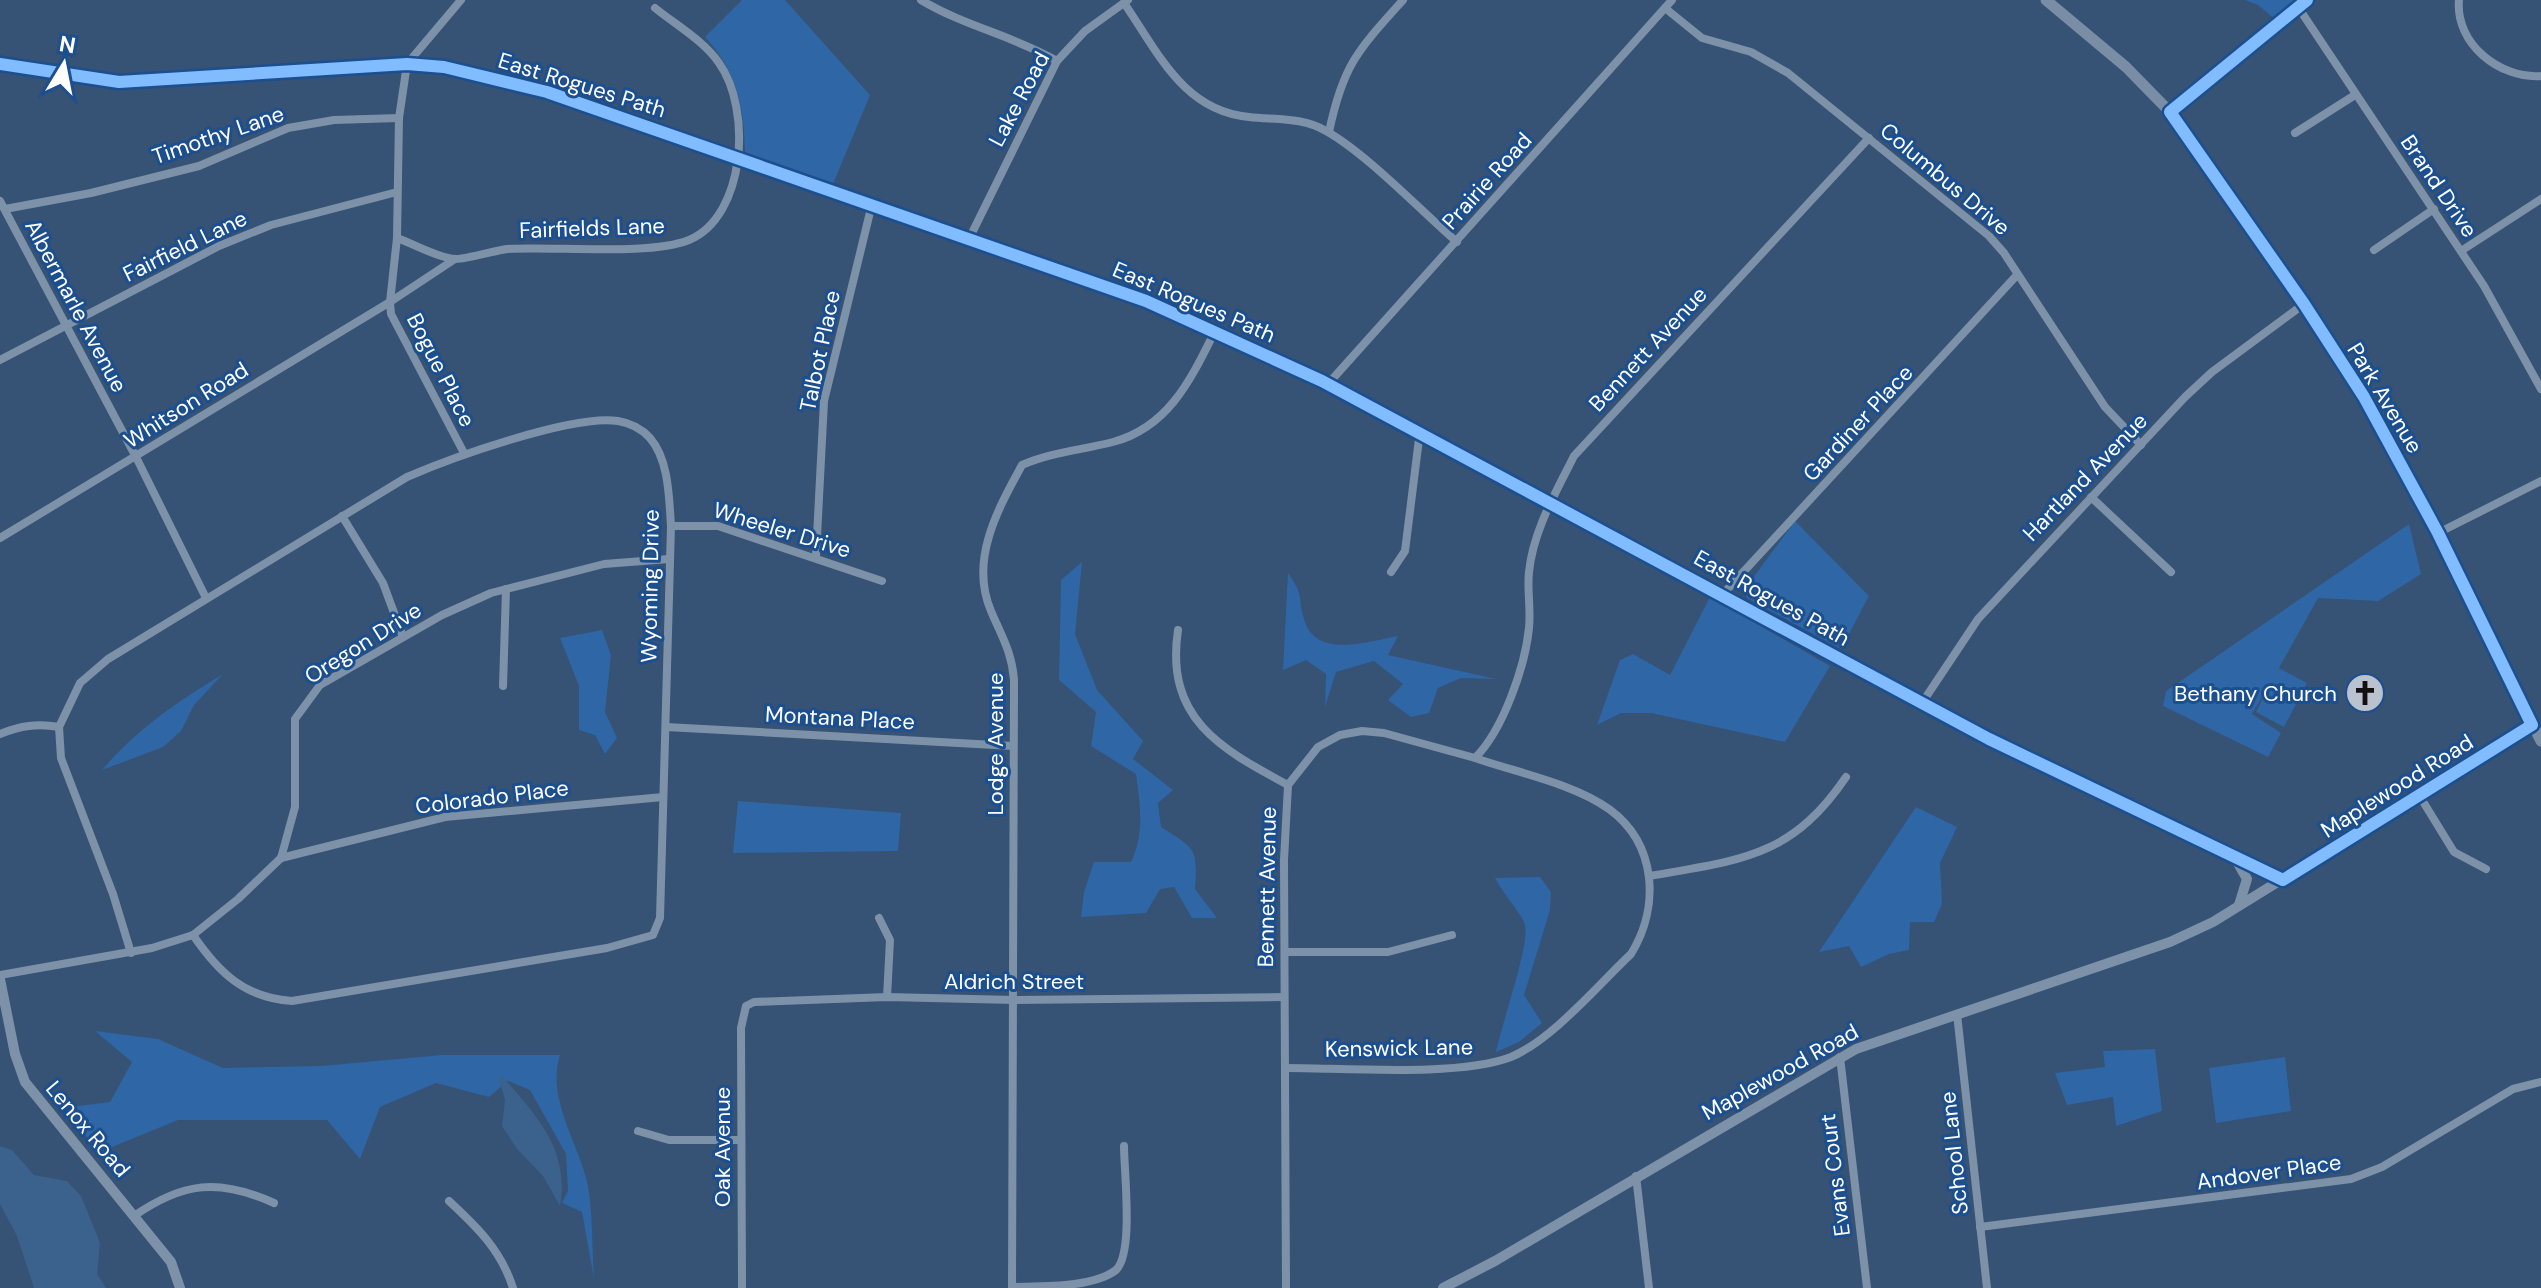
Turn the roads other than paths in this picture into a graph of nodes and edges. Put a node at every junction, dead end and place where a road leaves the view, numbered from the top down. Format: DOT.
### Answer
graph roads {
  1 [pos="461,0"];
  2 [pos="921,0"];
  3 [pos="1403,0"];
  4 [pos="1672,0"];
  5 [pos="2046,0"];
  6 [pos="2459,0"];
  7 [pos="1126,1"];
  8 [pos="2302,3"];
  9 [pos="655,8"];
  10 [pos="1665,8"];
  11 [pos="1057,61"];
  12 [pos="0,64"];
  13 [pos="407,64"];
  14 [pos="2541,76"];
  15 [pos="2355,95"];
  16 [pos="2170,112"];
  17 [pos="399,118"];
  18 [pos="1329,132"];
  19 [pos="2295,133"];
  20 [pos="1869,138"];
  21 [pos="737,156"];
  22 [pos="397,192"];
  23 [pos="2541,199"];
  24 [pos="872,204"];
  25 [pos="2,205"];
  26 [pos="2434,209"];
  27 [pos="970,237"];
  28 [pos="397,238"];
  29 [pos="1457,242"];
  30 [pos="2374,250"];
  31 [pos="2461,251"];
  32 [pos="455,259"];
  33 [pos="2017,275"];
  34 [pos="390,302"];
  35 [pos="2304,304"];
  36 [pos="66,326"];
  37 [pos="1215,331"];
  38 [pos="0,360"];
  39 [pos="1328,384"];
  40 [pos="2541,389"];
  41 [pos="1420,431"];
  42 [pos="2141,445"];
  43 [pos="464,453"];
  44 [pos="136,457"];
  45 [pos="2541,481"];
  46 [pos="2091,497"];
  47 [pos="1551,501"];
  48 [pos="342,516"];
  49 [pos="671,526"];
  50 [pos="2438,533"];
  51 [pos="0,538"];
  52 [pos="816,556"];
  53 [pos="669,559"];
  54 [pos="1391,572"];
  55 [pos="2171,572"];
  56 [pos="882,581"];
  57 [pos="506,589"];
  58 [pos="1723,594"];
  59 [pos="206,598"];
  60 [pos="1178,630"];
  61 [pos="403,637"];
  62 [pos="503,686"];
  63 [pos="1922,703"];
  64 [pos="2532,725"];
  65 [pos="59,727"];
  66 [pos="666,727"];
  67 [pos="0,734"];
  68 [pos="2541,741"];
  69 [pos="1013,746"];
  70 [pos="1475,758"];
  71 [pos="1846,777"];
  72 [pos="1288,785"];
  73 [pos="2419,795"];
  74 [pos="663,797"];
  75 [pos="2234,857"];
  76 [pos="281,858"];
  77 [pos="2486,869"];
  78 [pos="1650,876"];
  79 [pos="2283,880"];
  80 [pos="2233,911"];
  81 [pos="879,918"];
  82 [pos="193,935"];
  83 [pos="1452,935"];
  84 [pos="1285,952"];
  85 [pos="131,953"];
  86 [pos="0,977"];
  87 [pos="887,997"];
  88 [pos="1284,997"];
  89 [pos="1014,1000"];
  90 [pos="746,1006"];
  91 [pos="1957,1014"];
  92 [pos="1840,1057"];
  93 [pos="1286,1068"];
  94 [pos="2541,1082"];
  95 [pos="638,1131"];
  96 [pos="739,1140"];
  97 [pos="1124,1146"];
  98 [pos="1636,1176"];
  99 [pos="449,1201"];
  100 [pos="274,1203"];
  101 [pos="134,1216"];
  102 [pos="1980,1227"];
  103 [pos="180,1288"];
  104 [pos="513,1288"];
  105 [pos="742,1288"];
  106 [pos="1012,1288"];
  107 [pos="1286,1288"];
  108 [pos="1443,1288"];
  109 [pos="1649,1288"];
  110 [pos="1867,1288"];
  111 [pos="1987,1288"];
  1 -- 13 [label="street"];
  2 -- 11 [label="street"];
  3 -- 18 [label="street"];
  4 -- 10 [label="street, Prairie Road"];
  5 -- 16 [label="main road, Park Avenue"];
  6 -- 14 [label="street"];
  7 -- 11 [label="street, Lake Road"];
  7 -- 18 [label="street"];
  8 -- 15 [label="street, Brand Drive"];
  8 -- 16 [label="street"];
  9 -- 21 [label="street, Fairfields Lane"];
  10 -- 20 [label="street, Columbus Drive"];
  10 -- 29 [label="street, Prairie Road"];
  11 -- 27 [label="street, Lake Road"];
  12 -- 13 [label="street, East Rogues Path"];
  13 -- 17 [label="street"];
  13 -- 21 [label="street, East Rogues Path"];
  15 -- 19 [label="street"];
  15 -- 26 [label="street, Brand Drive"];
  16 -- 35 [label="main road, Park Avenue"];
  17 -- 22 [label="street"];
  17 -- 25 [label="street, Timothy Lane"];
  18 -- 29 [label="street"];
  20 -- 33 [label="street, Columbus Drive"];
  20 -- 47 [label="street, Bennett Avenue"];
  21 -- 24 [label="street, East Rogues Path"];
  21 -- 32 [label="street, Fairfields Lane"];
  22 -- 28 [label="street"];
  22 -- 36 [label="street, Fairfield Lane"];
  23 -- 31 [label="street"];
  24 -- 27 [label="street, East Rogues Path"];
  24 -- 52 [label="street, Talbot Place"];
  25 -- 36 [label="street, Albermarle Avenue"];
  26 -- 30 [label="street"];
  26 -- 31 [label="street, Brand Drive"];
  27 -- 37 [label="street, East Rogues Path"];
  28 -- 32 [label="street"];
  28 -- 34 [label="street"];
  29 -- 39 [label="street, Prairie Road"];
  31 -- 40 [label="street, Brand Drive"];
  32 -- 34 [label="street, Whitson Road"];
  33 -- 42 [label="street, Columbus Drive"];
  33 -- 58 [label="street, Gardiner Place"];
  34 -- 43 [label="street, Bogue Place"];
  34 -- 44 [label="street, Whitson Road"];
  35 -- 42 [label="street, Hartland Avenue"];
  35 -- 50 [label="main road, Park Avenue"];
  36 -- 38 [label="street, Fairfield Lane"];
  36 -- 44 [label="street, Albermarle Avenue"];
  37 -- 39 [label="street, East Rogues Path"];
  37 -- 69 [label="street, Lodge Avenue"];
  39 -- 41 [label="street, East Rogues Path"];
  41 -- 47 [label="street, East Rogues Path"];
  41 -- 54 [label="street"];
  42 -- 46 [label="street, Hartland Avenue"];
  43 -- 48 [label="street, Wyoming Drive"];
  43 -- 49 [label="street, Wyoming Drive"];
  44 -- 51 [label="street, Whitson Road"];
  44 -- 59 [label="street, Albermarle Avenue"];
  45 -- 50 [label="street"];
  46 -- 55 [label="street"];
  46 -- 63 [label="street, Hartland Avenue"];
  47 -- 58 [label="street, East Rogues Path"];
  47 -- 70 [label="street, Bennett Avenue"];
  48 -- 59 [label="street, Wyoming Drive"];
  48 -- 61 [label="street"];
  49 -- 52 [label="street, Wheeler Drive"];
  49 -- 53 [label="street, Wyoming Drive"];
  50 -- 64 [label="main road, Park Avenue"];
  52 -- 56 [label="street, Wheeler Drive"];
  53 -- 57 [label="street, Oregon Drive"];
  53 -- 66 [label="street, Wyoming Drive"];
  57 -- 61 [label="street, Oregon Drive"];
  57 -- 62 [label="street"];
  58 -- 63 [label="street, East Rogues Path"];
  59 -- 65 [label="street, Wyoming Drive"];
  60 -- 72 [label="street"];
  61 -- 76 [label="street, Oregon Drive"];
  63 -- 75 [label="street, East Rogues Path"];
  64 -- 68 [label="main road, Park Avenue"];
  64 -- 73 [label="street, Maplewood Road"];
  65 -- 67 [label="street"];
  65 -- 85 [label="street"];
  66 -- 69 [label="street, Montana Place"];
  66 -- 74 [label="street, Wyoming Drive"];
  69 -- 89 [label="street, Lodge Avenue"];
  70 -- 72 [label="street, Bennett Avenue"];
  70 -- 78 [label="street"];
  71 -- 78 [label="street"];
  72 -- 84 [label="street, Bennett Avenue"];
  73 -- 77 [label="street"];
  73 -- 79 [label="street, Maplewood Road"];
  74 -- 76 [label="street, Colorado Place"];
  74 -- 82 [label="street, Wyoming Drive"];
  75 -- 79 [label="street, East Rogues Path"];
  75 -- 80 [label="street"];
  76 -- 82 [label="street"];
  78 -- 93 [label="street, Kenswick Lane"];
  79 -- 80 [label="street, Maplewood Road"];
  80 -- 91 [label="street, Maplewood Road"];
  81 -- 87 [label="street"];
  82 -- 85 [label="street"];
  83 -- 84 [label="street"];
  84 -- 88 [label="street, Bennett Avenue"];
  85 -- 86 [label="street"];
  86 -- 101 [label="street, Lenox Road"];
  87 -- 89 [label="street, Aldrich Street"];
  87 -- 90 [label="street, Aldrich Street"];
  88 -- 89 [label="street, Aldrich Street"];
  88 -- 93 [label="street, Bennett Avenue"];
  89 -- 106 [label="street, Lodge Avenue"];
  90 -- 96 [label="street, Oak Avenue"];
  91 -- 92 [label="street, Maplewood Road"];
  91 -- 102 [label="street, School Lane"];
  92 -- 98 [label="street, Maplewood Road"];
  92 -- 110 [label="street, Evans Court"];
  93 -- 107 [label="street, Bennett Avenue"];
  94 -- 102 [label="street, Andover Place"];
  95 -- 96 [label="street"];
  96 -- 105 [label="street, Oak Avenue"];
  97 -- 106 [label="street"];
  98 -- 108 [label="street, Maplewood Road"];
  98 -- 109 [label="street"];
  99 -- 104 [label="street"];
  100 -- 101 [label="street"];
  101 -- 103 [label="street, Lenox Road"];
  102 -- 111 [label="street, School Lane"];
}
